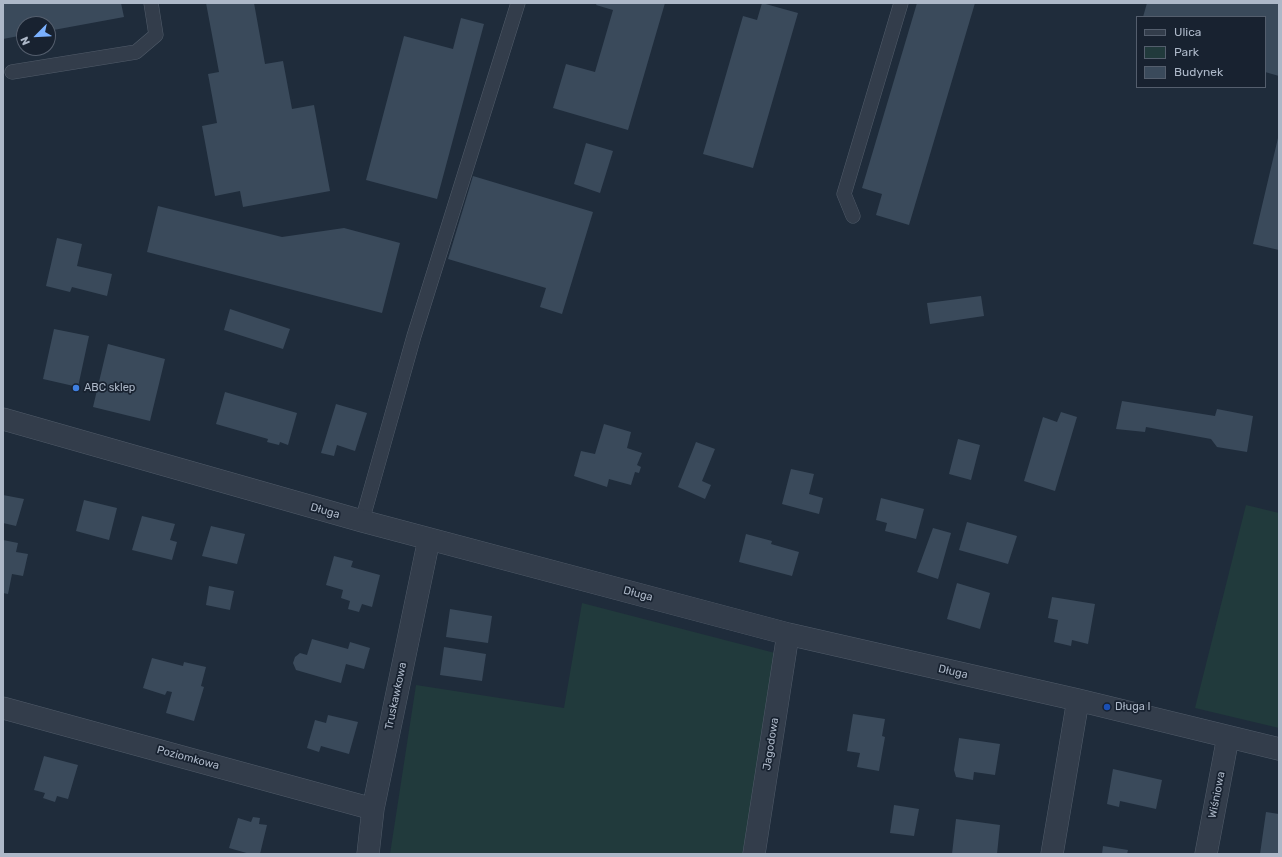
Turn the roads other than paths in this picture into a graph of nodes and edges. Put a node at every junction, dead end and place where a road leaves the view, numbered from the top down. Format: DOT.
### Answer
graph roads {
  1 [pos="151,3"];
  2 [pos="518,3"];
  3 [pos="901,3"];
  4 [pos="12,72"];
  5 [pos="853,216"];
  6 [pos="3,419"];
  7 [pos="362,522"];
  8 [pos="429,539"];
  9 [pos="788,634"];
  10 [pos="1078,700"];
  11 [pos="3,708"];
  12 [pos="1228,737"];
  13 [pos="1279,749"];
  14 [pos="373,809"];
  15 [pos="368,854"];
  16 [pos="754,854"];
  17 [pos="1052,854"];
  18 [pos="1206,854"];
  1 -- 4 [label="lane"];
  2 -- 7 [label="lane"];
  3 -- 5 [label="lane"];
  6 -- 7 [label="street, Długa"];
  7 -- 8 [label="street, Długa"];
  8 -- 9 [label="street, Długa"];
  8 -- 14 [label="street, Truskawkowa"];
  9 -- 10 [label="street, Długa"];
  9 -- 16 [label="street, Jagodowa"];
  10 -- 12 [label="street, Długa"];
  10 -- 17 [label="street"];
  11 -- 14 [label="street, Poziomkowa"];
  12 -- 13 [label="street, Długa"];
  12 -- 18 [label="street, Wiśniowa"];
  14 -- 15 [label="street, Truskawkowa"];
}
